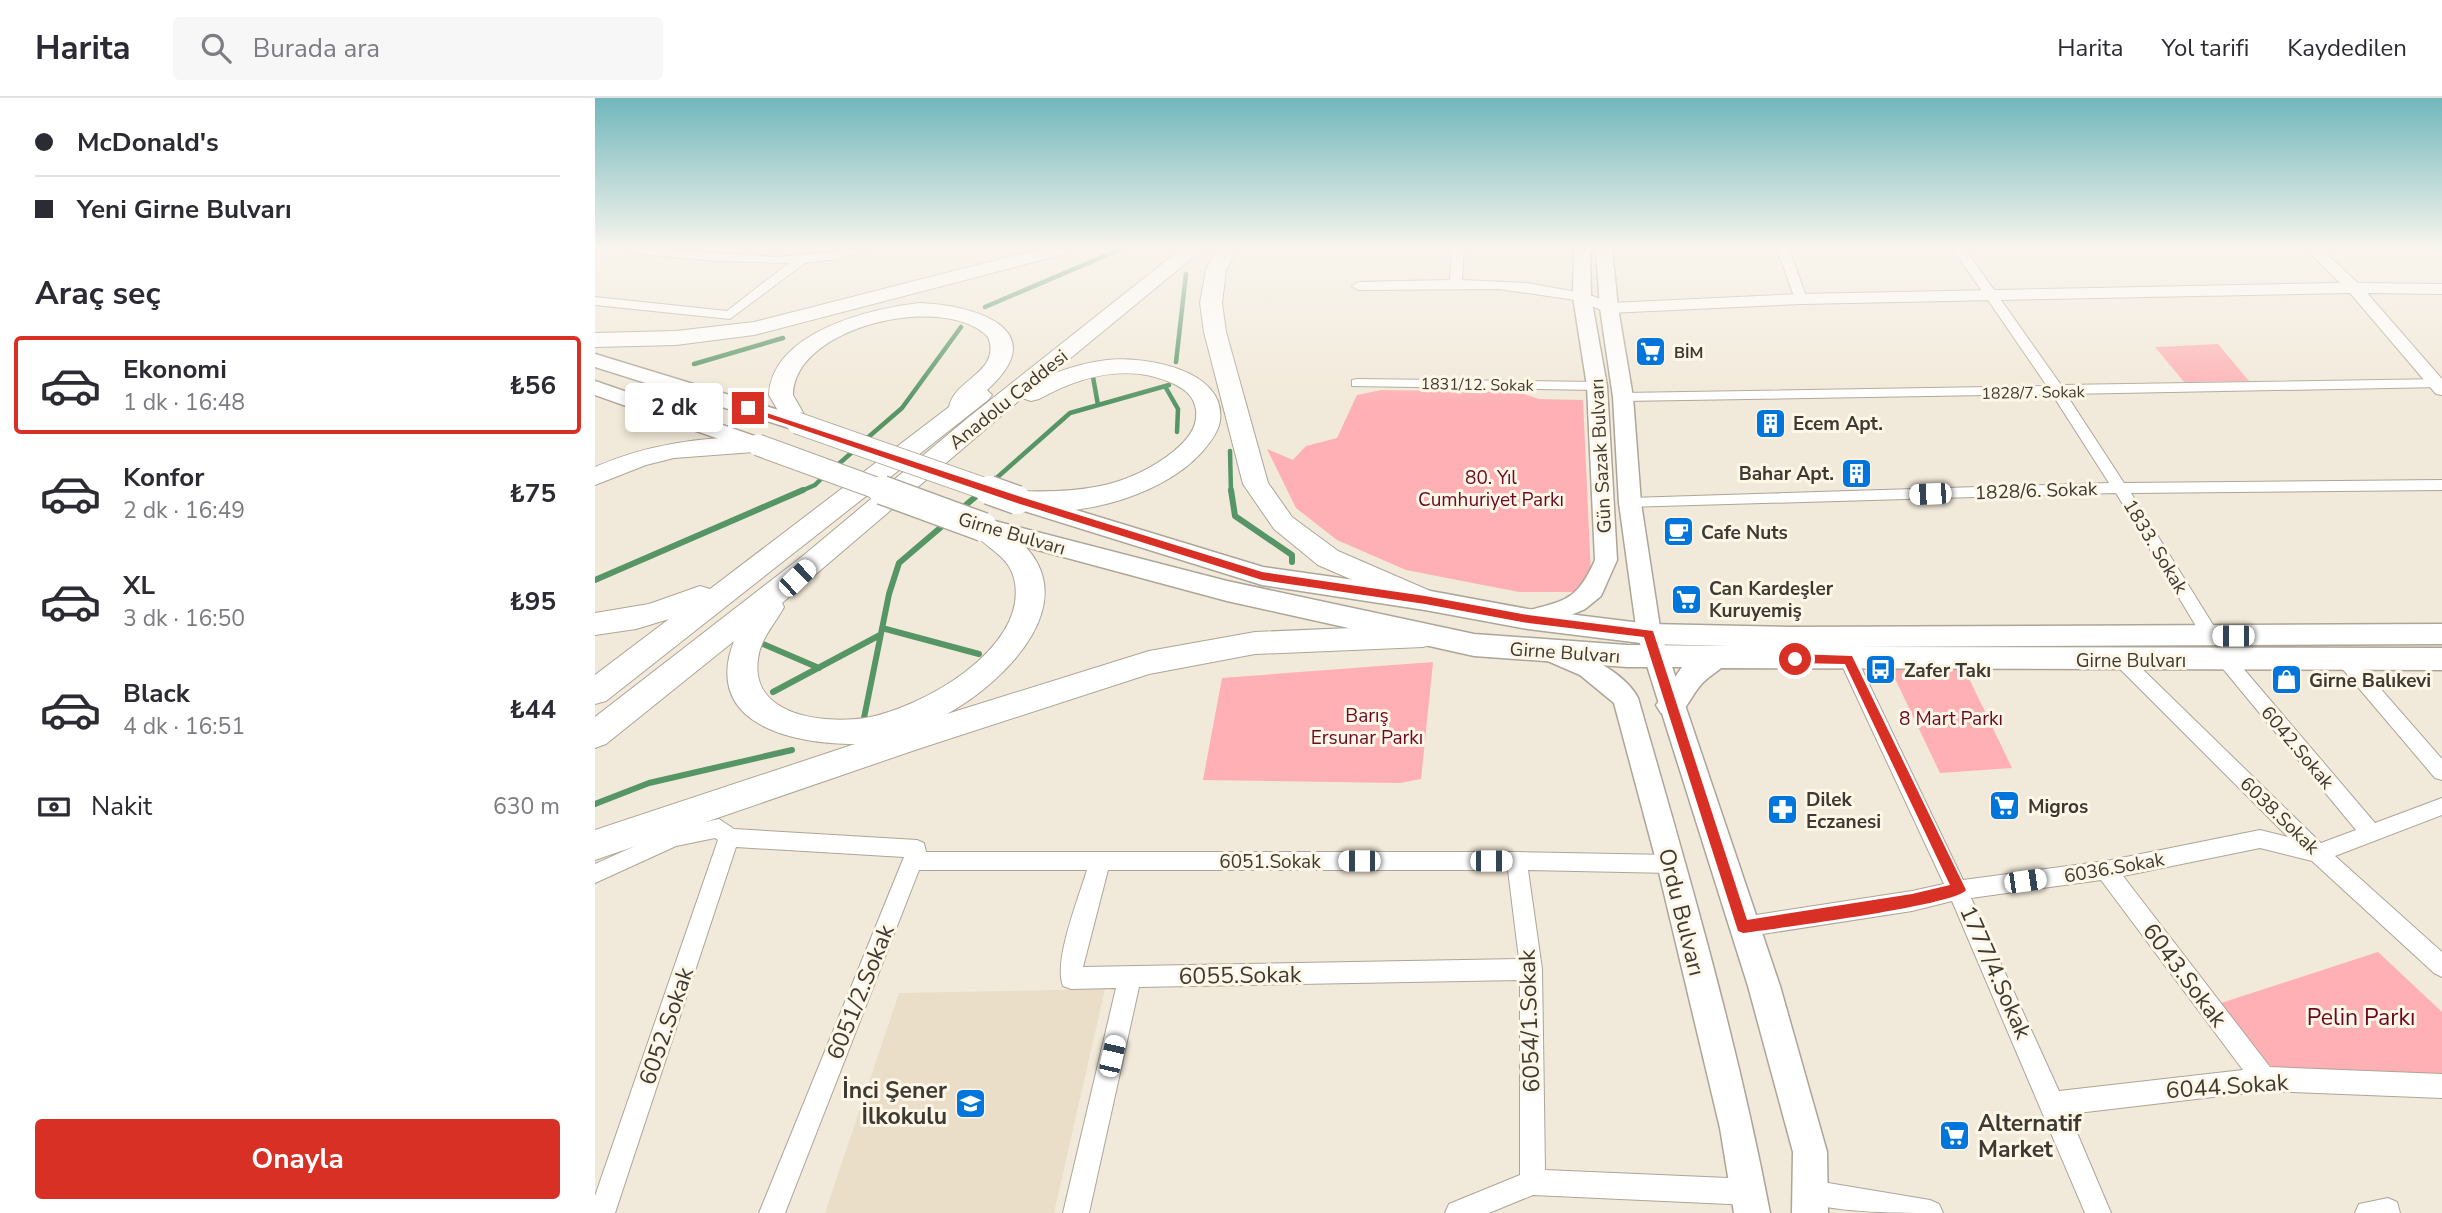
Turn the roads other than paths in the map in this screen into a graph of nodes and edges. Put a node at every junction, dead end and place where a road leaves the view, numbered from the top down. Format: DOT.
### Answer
graph roads {
  1 [pos="748,301"];
  2 [pos="858,301"];
  3 [pos="1108,301"];
  4 [pos="1122,301"];
  5 [pos="1211,301"];
  6 [pos="1583,301"];
  7 [pos="1609,301"];
  8 [pos="1763,301"];
  9 [pos="1997,301"];
  10 [pos="2366,301"];
  11 [pos="595,302"];
  12 [pos="595,340"];
  13 [pos="595,360"];
  14 [pos="1357,383"];
  15 [pos="2440,385"];
  16 [pos="1598,386"];
  17 [pos="595,388"];
  18 [pos="2058,392"];
  19 [pos="1623,397"];
  20 [pos="967,418"];
  21 [pos="797,423"];
  22 [pos="758,444"];
  23 [pos="595,477"];
  24 [pos="2442,485"];
  25 [pos="2121,488"];
  26 [pos="1017,500"];
  27 [pos="1630,503"];
  28 [pos="983,527"];
  29 [pos="789,540"];
  30 [pos="814,562"];
  31 [pos="1425,600"];
  32 [pos="1528,619"];
  33 [pos="595,624"];
  34 [pos="2442,634"];
  35 [pos="1423,636"];
  36 [pos="1653,645"];
  37 [pos="2218,647"];
  38 [pos="1552,652"];
  39 [pos="1715,657"];
  40 [pos="1848,659"];
  41 [pos="2442,659"];
  42 [pos="2122,660"];
  43 [pos="2346,660"];
  44 [pos="595,692"];
  45 [pos="1671,705"];
  46 [pos="595,735"];
  47 [pos="2442,772"];
  48 [pos="2442,806"];
  49 [pos="2372,834"];
  50 [pos="729,838"];
  51 [pos="595,845"];
  52 [pos="2318,853"];
  53 [pos="914,855"];
  54 [pos="1100,861"];
  55 [pos="1517,861"];
  56 [pos="1671,864"];
  57 [pos="2105,870"];
  58 [pos="595,874"];
  59 [pos="1959,890"];
  60 [pos="1743,927"];
  61 [pos="2442,965"];
  62 [pos="1531,969"];
  63 [pos="1131,977"];
  64 [pos="2264,1079"];
  65 [pos="2442,1086"];
  66 [pos="2055,1104"];
  67 [pos="1533,1182"];
  68 [pos="1751,1203"];
  69 [pos="1810,1203"];
  70 [pos="602,1213"];
  71 [pos="772,1213"];
  72 [pos="1076,1213"];
  73 [pos="1458,1213"];
  74 [pos="1930,1213"];
  75 [pos="2098,1213"];
  1 -- 11 [label="street"];
  2 -- 12 [label="highway"];
  3 -- 20 [label="highway, Anadolu Caddesi"];
  4 -- 20 [label="highway, Anadolu Caddesi"];
  5 -- 31 [label="highway"];
  6 -- 16 [label="main road, Gün Sazak Bulvarı"];
  7 -- 8 [label="street"];
  7 -- 19 [label="main road, Gün Sazak Bulvarı"];
  9 -- 18 [label="street, 1833. Sokak"];
  10 -- 15 [label="street"];
  13 -- 21 [label="main road, Girne Bulvarı"];
  14 -- 16 [label="street, 1831/12. Sokak"];
  15 -- 18 [label="street, 1828/7. Sokak"];
  16 -- 32 [label="main road, Gün Sazak Bulvarı"];
  17 -- 22 [label="main road, Girne Bulvarı"];
  18 -- 19 [label="street, 1828/7. Sokak"];
  18 -- 25 [label="street, 1833. Sokak"];
  19 -- 27 [label="main road, Gün Sazak Bulvarı"];
  20 -- 21 [label="highway"];
  20 -- 26 [label="highway"];
  20 -- 29 [label="highway, Anadolu Caddesi"];
  20 -- 30 [label="highway, Anadolu Caddesi"];
  21 -- 26 [label="main road, Girne Bulvarı, bridge"];
  22 -- 23 [label="highway"];
  22 -- 28 [label="main road, Girne Bulvarı, bridge"];
  24 -- 25 [label="street, 1828/6. Sokak"];
  25 -- 27 [label="street, 1828/6. Sokak"];
  25 -- 37 [label="street, 1833. Sokak"];
  26 -- 31 [label="main road, Girne Bulvarı"];
  27 -- 36 [label="main road, Gün Sazak Bulvarı"];
  28 -- 30 [label="highway"];
  28 -- 35 [label="main road, Girne Bulvarı"];
  29 -- 33 [label="highway"];
  29 -- 44 [label="highway, Anadolu Caddesi"];
  30 -- 46 [label="highway, Anadolu Caddesi"];
  31 -- 32 [label="main road, Girne Bulvarı"];
  32 -- 36 [label="main road, Girne Bulvarı"];
  34 -- 37 [label="main road, Girne Bulvarı"];
  35 -- 38 [label="main road, Girne Bulvarı"];
  35 -- 51 [label="highway"];
  36 -- 37 [label="main road, Girne Bulvarı"];
  36 -- 38 [label="main road, Girne Bulvarı"];
  36 -- 39 [label="main road, Girne Bulvarı"];
  36 -- 45 [label="main road"];
  37 -- 42 [label="main road, Girne Bulvarı"];
  37 -- 43 [label="main road, Girne Bulvarı"];
  37 -- 49 [label="street, 6042.Sokak"];
  38 -- 56 [label="main road, Ordu Bulvarı"];
  39 -- 40 [label="main road, Girne Bulvarı"];
  39 -- 45 [label="main road"];
  40 -- 42 [label="main road, Girne Bulvarı"];
  40 -- 59 [label="street, 1777/4.Sokak"];
  41 -- 43 [label="main road, Girne Bulvarı"];
  42 -- 52 [label="street, 6038.Sokak"];
  43 -- 47 [label="street"];
  45 -- 60 [label="main road"];
  48 -- 49 [label="street"];
  49 -- 52 [label="street"];
  50 -- 53 [label="street, 6051.Sokak"];
  50 -- 58 [label="street, 6051.Sokak"];
  50 -- 70 [label="street, 6052.Sokak"];
  52 -- 57 [label="street, 6036.Sokak"];
  52 -- 61 [label="street, 6038.Sokak"];
  53 -- 54 [label="street, 6051.Sokak"];
  53 -- 71 [label="street, 6051/2.Sokak"];
  54 -- 55 [label="street, 6051.Sokak"];
  54 -- 63 [label="street, 6055.Sokak"];
  55 -- 56 [label="street, 6051.Sokak"];
  55 -- 62 [label="street, 6054/1.Sokak"];
  56 -- 68 [label="main road, Ordu Bulvarı"];
  57 -- 59 [label="street, 6036.Sokak"];
  57 -- 64 [label="street, 6043.Sokak"];
  59 -- 60 [label="street, 6036.Sokak"];
  59 -- 66 [label="street, 1777/4.Sokak"];
  60 -- 69 [label="main road"];
  62 -- 63 [label="street, 6055.Sokak"];
  62 -- 67 [label="street, 6054/1.Sokak"];
  63 -- 72 [label="street"];
  64 -- 65 [label="street, 6044.Sokak"];
  64 -- 66 [label="street, 6044.Sokak"];
  66 -- 75 [label="street, 1777/4.Sokak"];
  67 -- 68 [label="street"];
  67 -- 73 [label="street"];
  69 -- 74 [label="street"];
}
